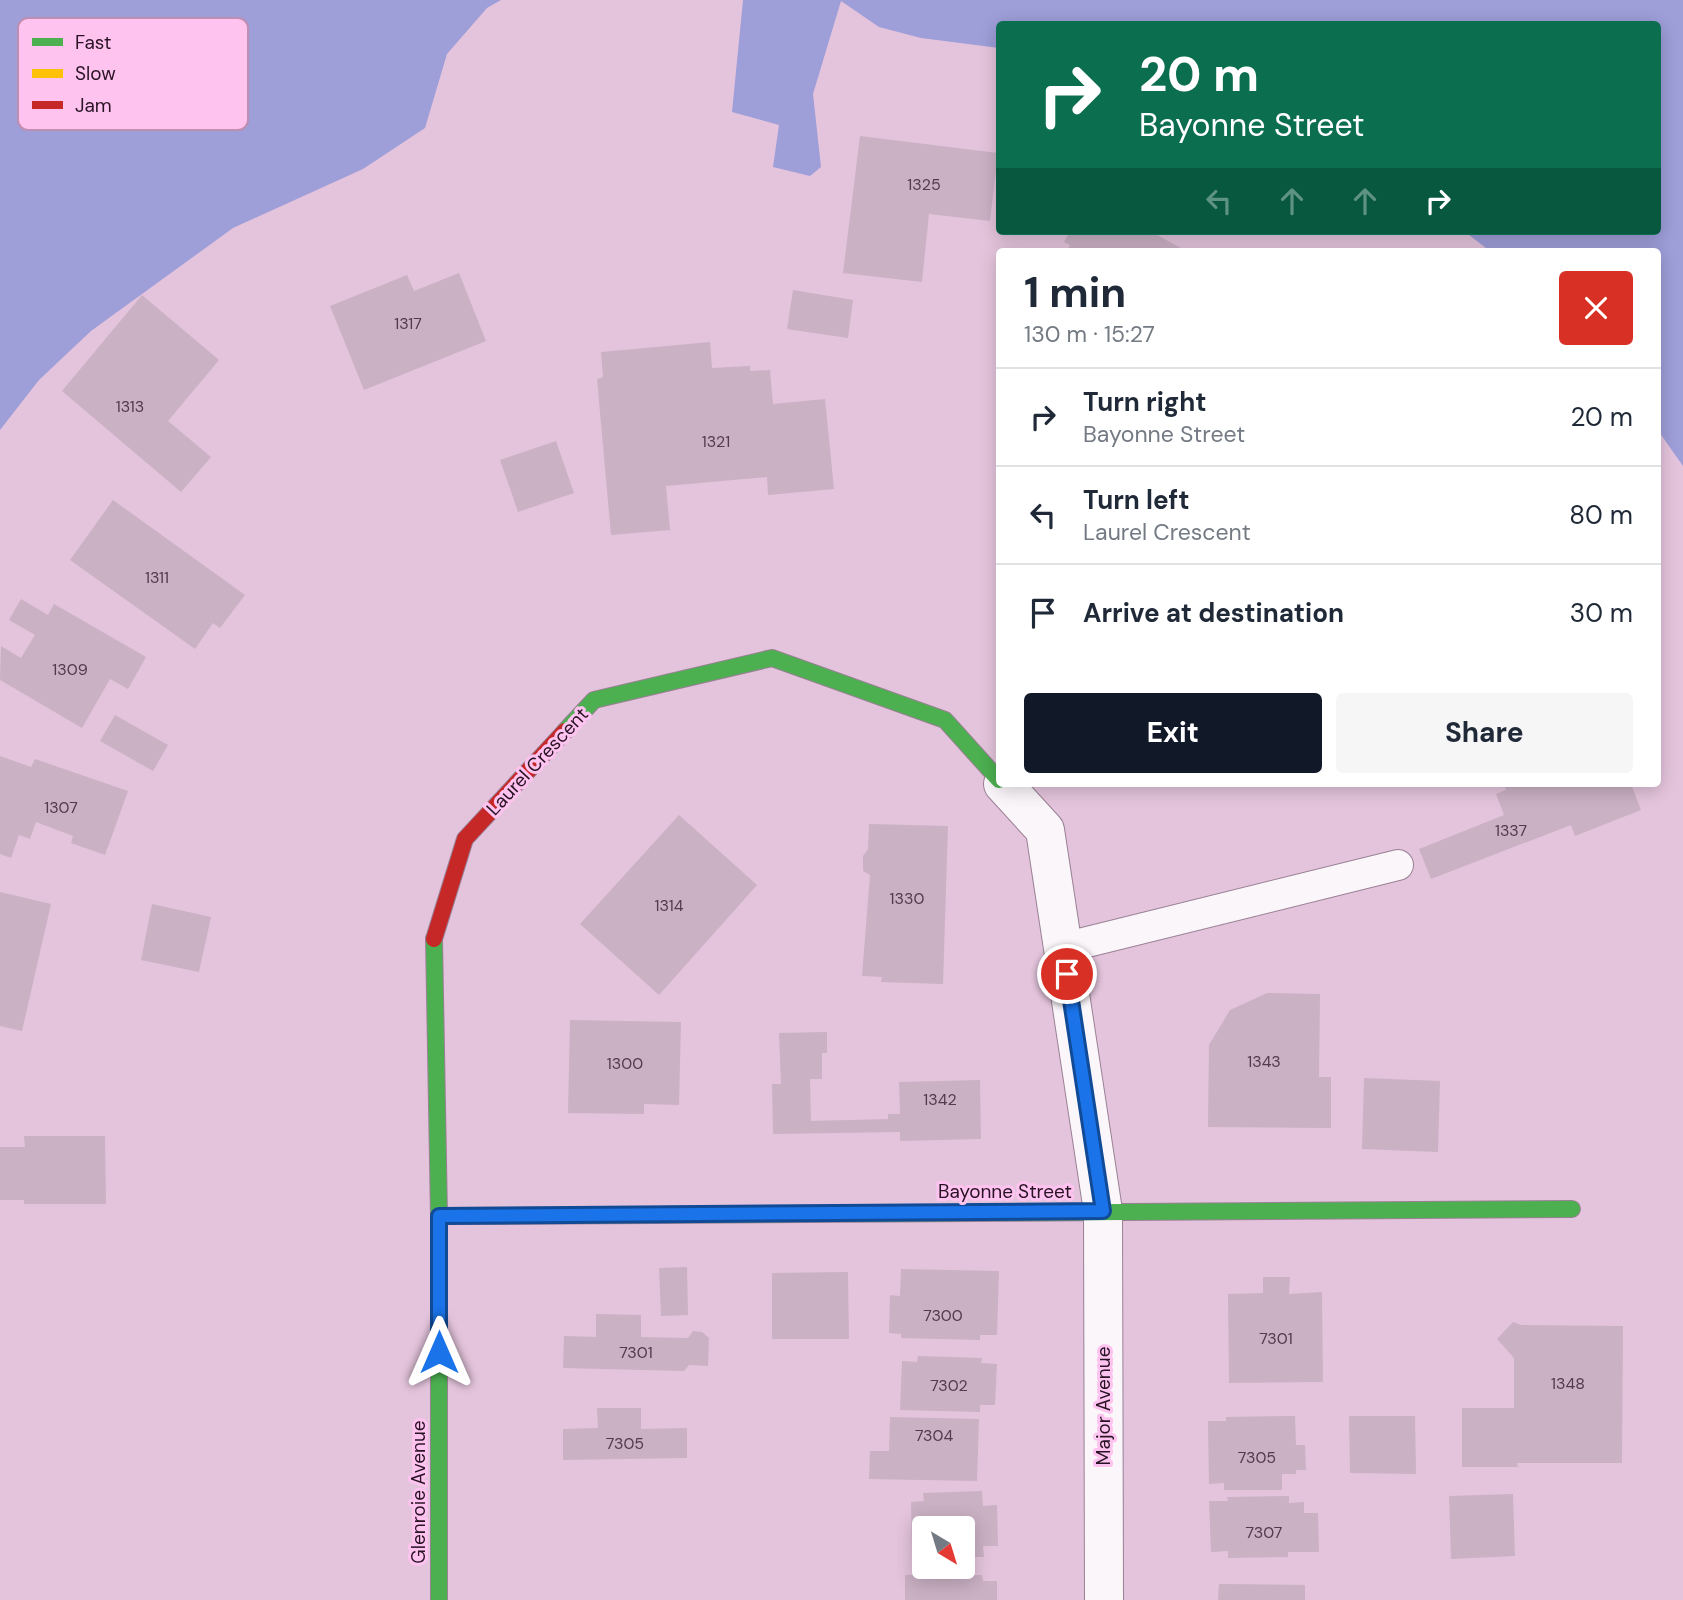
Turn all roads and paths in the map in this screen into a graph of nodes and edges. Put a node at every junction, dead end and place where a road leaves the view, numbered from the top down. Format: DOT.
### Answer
graph roads {
  1 [pos="996,777"];
  2 [pos="1006,787"];
  3 [pos="1398,865"];
  4 [pos="1063,948"];
  5 [pos="1572,1209"];
  6 [pos="1103,1211"];
  7 [pos="439,1216"];
  8 [pos="439,1600"];
  9 [pos="1104,1600"];
  1 -- 7 [label="street, Laurel Crescent"];
  2 -- 4 [label="street"];
  3 -- 4 [label="lane"];
  4 -- 6 [label="street"];
  5 -- 6 [label="street, Bayonne Street"];
  6 -- 7 [label="street, Bayonne Street"];
  6 -- 9 [label="street, Major Avenue"];
  7 -- 8 [label="street, Glenroie Avenue"];
}
